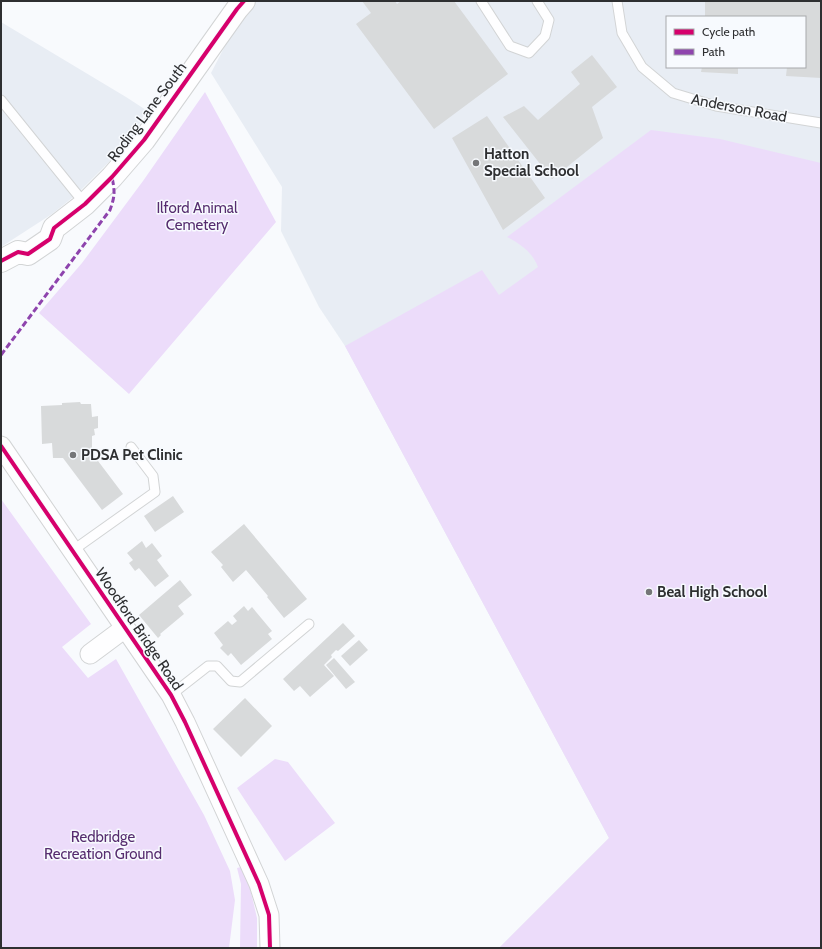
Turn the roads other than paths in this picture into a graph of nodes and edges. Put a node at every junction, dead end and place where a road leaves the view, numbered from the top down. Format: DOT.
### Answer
graph roads {
  1 [pos="244,1"];
  2 [pos="480,1"];
  3 [pos="537,1"];
  4 [pos="618,1"];
  5 [pos="1,100"];
  6 [pos="821,123"];
  7 [pos="85,204"];
  8 [pos="15,256"];
  9 [pos="2,444"];
  10 [pos="131,447"];
  11 [pos="72,551"];
  12 [pos="309,624"];
  13 [pos="125,628"];
  14 [pos="90,654"];
  15 [pos="171,695"];
  16 [pos="270,948"];
  1 -- 7 [label="street, Roding Lane South"];
  2 -- 3 [label="lane"];
  4 -- 6 [label="lane, Anderson Road"];
  5 -- 7 [label="lane"];
  7 -- 8 [label="street, Roding Lane South"];
  9 -- 11 [label="street, Woodford Bridge Road"];
  10 -- 11 [label="lane"];
  11 -- 13 [label="street, Woodford Bridge Road"];
  12 -- 15 [label="lane"];
  13 -- 14 [label="street"];
  13 -- 15 [label="street, Woodford Bridge Road"];
  15 -- 16 [label="street, Woodford Bridge Road"];
}
